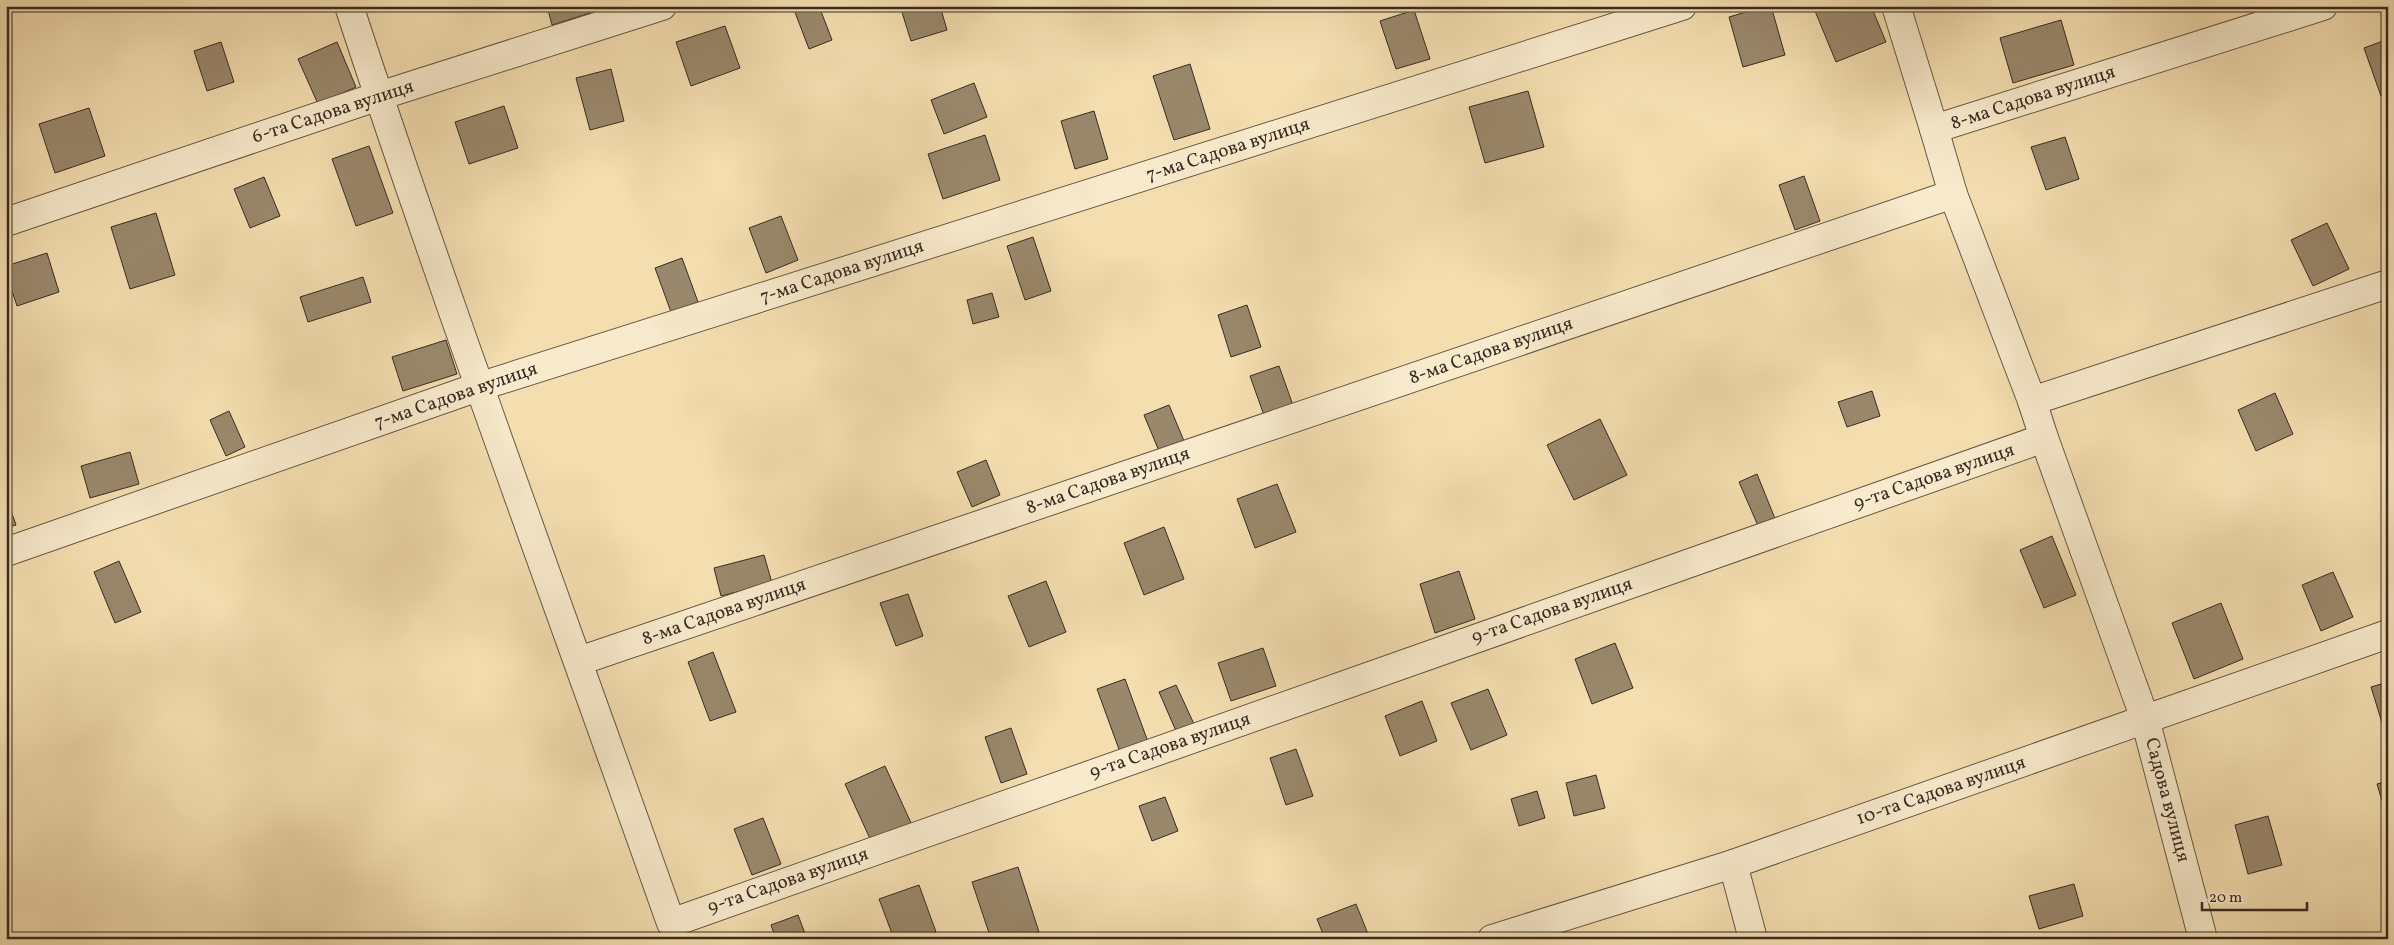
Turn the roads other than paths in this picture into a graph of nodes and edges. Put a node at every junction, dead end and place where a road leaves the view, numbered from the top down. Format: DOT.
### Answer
graph roads {
  1 [pos="349,6"];
  2 [pos="662,6"];
  3 [pos="1682,6"];
  4 [pos="1896,6"];
  5 [pos="2322,6"];
  6 [pos="379,96"];
  7 [pos="1934,129"];
  8 [pos="1953,194"];
  9 [pos="6,222"];
  10 [pos="2388,284"];
  11 [pos="478,387"];
  12 [pos="2032,401"];
  13 [pos="2044,438"];
  14 [pos="6,552"];
  15 [pos="2388,634"];
  16 [pos="579,661"];
  17 [pos="2145,719"];
  18 [pos="1733,864"];
  19 [pos="1492,939"];
  20 [pos="1753,939"];
  21 [pos="2203,939"];
  1 -- 6 [label="street"];
  2 -- 6 [label="street, 6-та Садова вулиця"];
  3 -- 11 [label="street, 7-ма Садова вулиця"];
  4 -- 7 [label="street"];
  5 -- 7 [label="street, 8-ма Садова вулиця"];
  6 -- 9 [label="street, 6-та Садова вулиця"];
  6 -- 11 [label="street"];
  7 -- 8 [label="street, 8-ма Садова вулиця"];
  8 -- 12 [label="street"];
  8 -- 16 [label="street, 8-ма Садова вулиця"];
  10 -- 12 [label="street"];
  11 -- 14 [label="street, 7-ма Садова вулиця"];
  11 -- 16 [label="street"];
  12 -- 13 [label="street"];
  13 -- 16 [label="street, 9-та Садова вулиця"];
  13 -- 17 [label="street, Садова вулиця"];
  15 -- 17 [label="street, 10-та Садова вулиця"];
  17 -- 18 [label="street, 10-та Садова вулиця"];
  17 -- 21 [label="street, Садова вулиця"];
  18 -- 19 [label="street, 10-та Садова вулиця"];
  18 -- 20 [label="street"];
}
